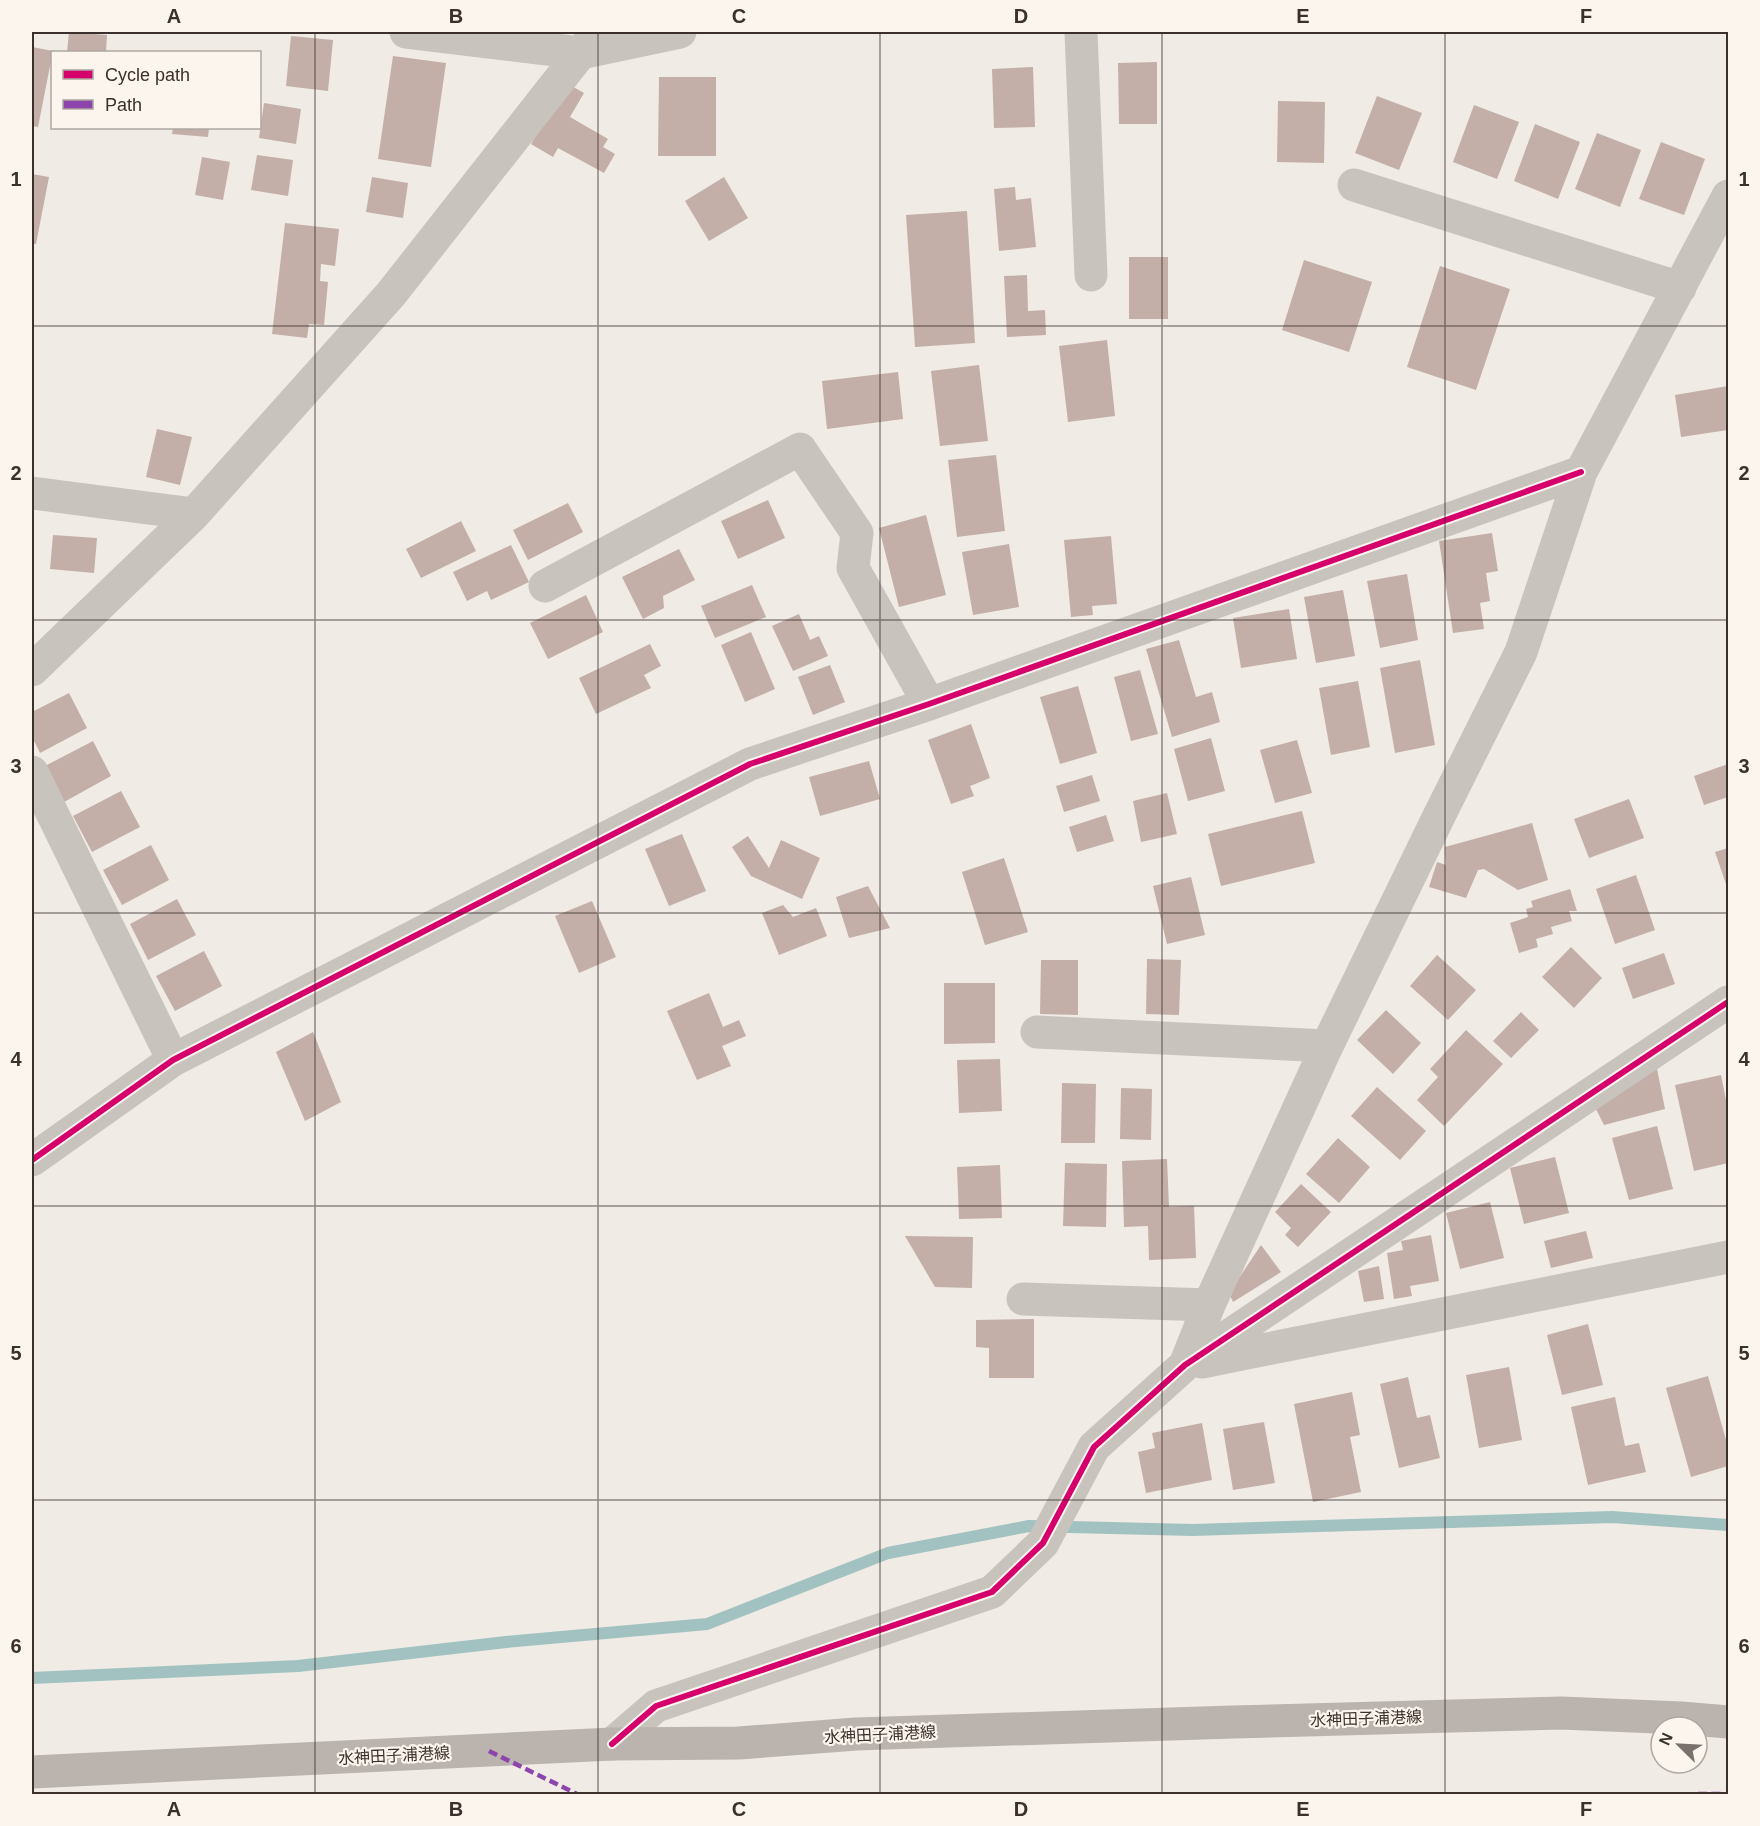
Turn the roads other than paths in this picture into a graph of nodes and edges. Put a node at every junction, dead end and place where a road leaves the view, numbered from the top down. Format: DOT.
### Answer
graph roads {
  1 [pos="406,32"];
  2 [pos="680,32"];
  3 [pos="1081,32"];
  4 [pos="589,42"];
  5 [pos="1354,185"];
  6 [pos="1728,196"];
  7 [pos="1090,275"];
  8 [pos="1680,288"];
  9 [pos="1581,472"];
  10 [pos="32,493"];
  11 [pos="194,514"];
  12 [pos="545,586"];
  13 [pos="32,670"];
  14 [pos="929,704"];
  15 [pos="32,772"];
  16 [pos="1728,1002"];
  17 [pos="1037,1032"];
  18 [pos="1328,1046"];
  19 [pos="173,1060"];
  20 [pos="32,1160"];
  21 [pos="1728,1257"];
  22 [pos="1023,1299"];
  23 [pos="1209,1305"];
  24 [pos="1185,1365"];
  25 [pos="1728,1722"];
  26 [pos="612,1744"];
  27 [pos="32,1772"];
  1 -- 4 [label="street"];
  2 -- 4 [label="street"];
  3 -- 7 [label="street"];
  4 -- 11 [label="street"];
  5 -- 8 [label="street"];
  6 -- 8 [label="street"];
  8 -- 9 [label="street"];
  9 -- 14 [label="street"];
  9 -- 18 [label="street"];
  10 -- 11 [label="street"];
  11 -- 13 [label="street"];
  12 -- 14 [label="street"];
  14 -- 19 [label="street"];
  15 -- 19 [label="street"];
  16 -- 24 [label="street"];
  17 -- 18 [label="street"];
  18 -- 23 [label="street"];
  19 -- 20 [label="street"];
  21 -- 24 [label="street"];
  22 -- 23 [label="street"];
  23 -- 24 [label="street"];
  24 -- 26 [label="street"];
  25 -- 26 [label="main road, 水神田子浦港線"];
  26 -- 27 [label="main road, 水神田子浦港線"];
}
